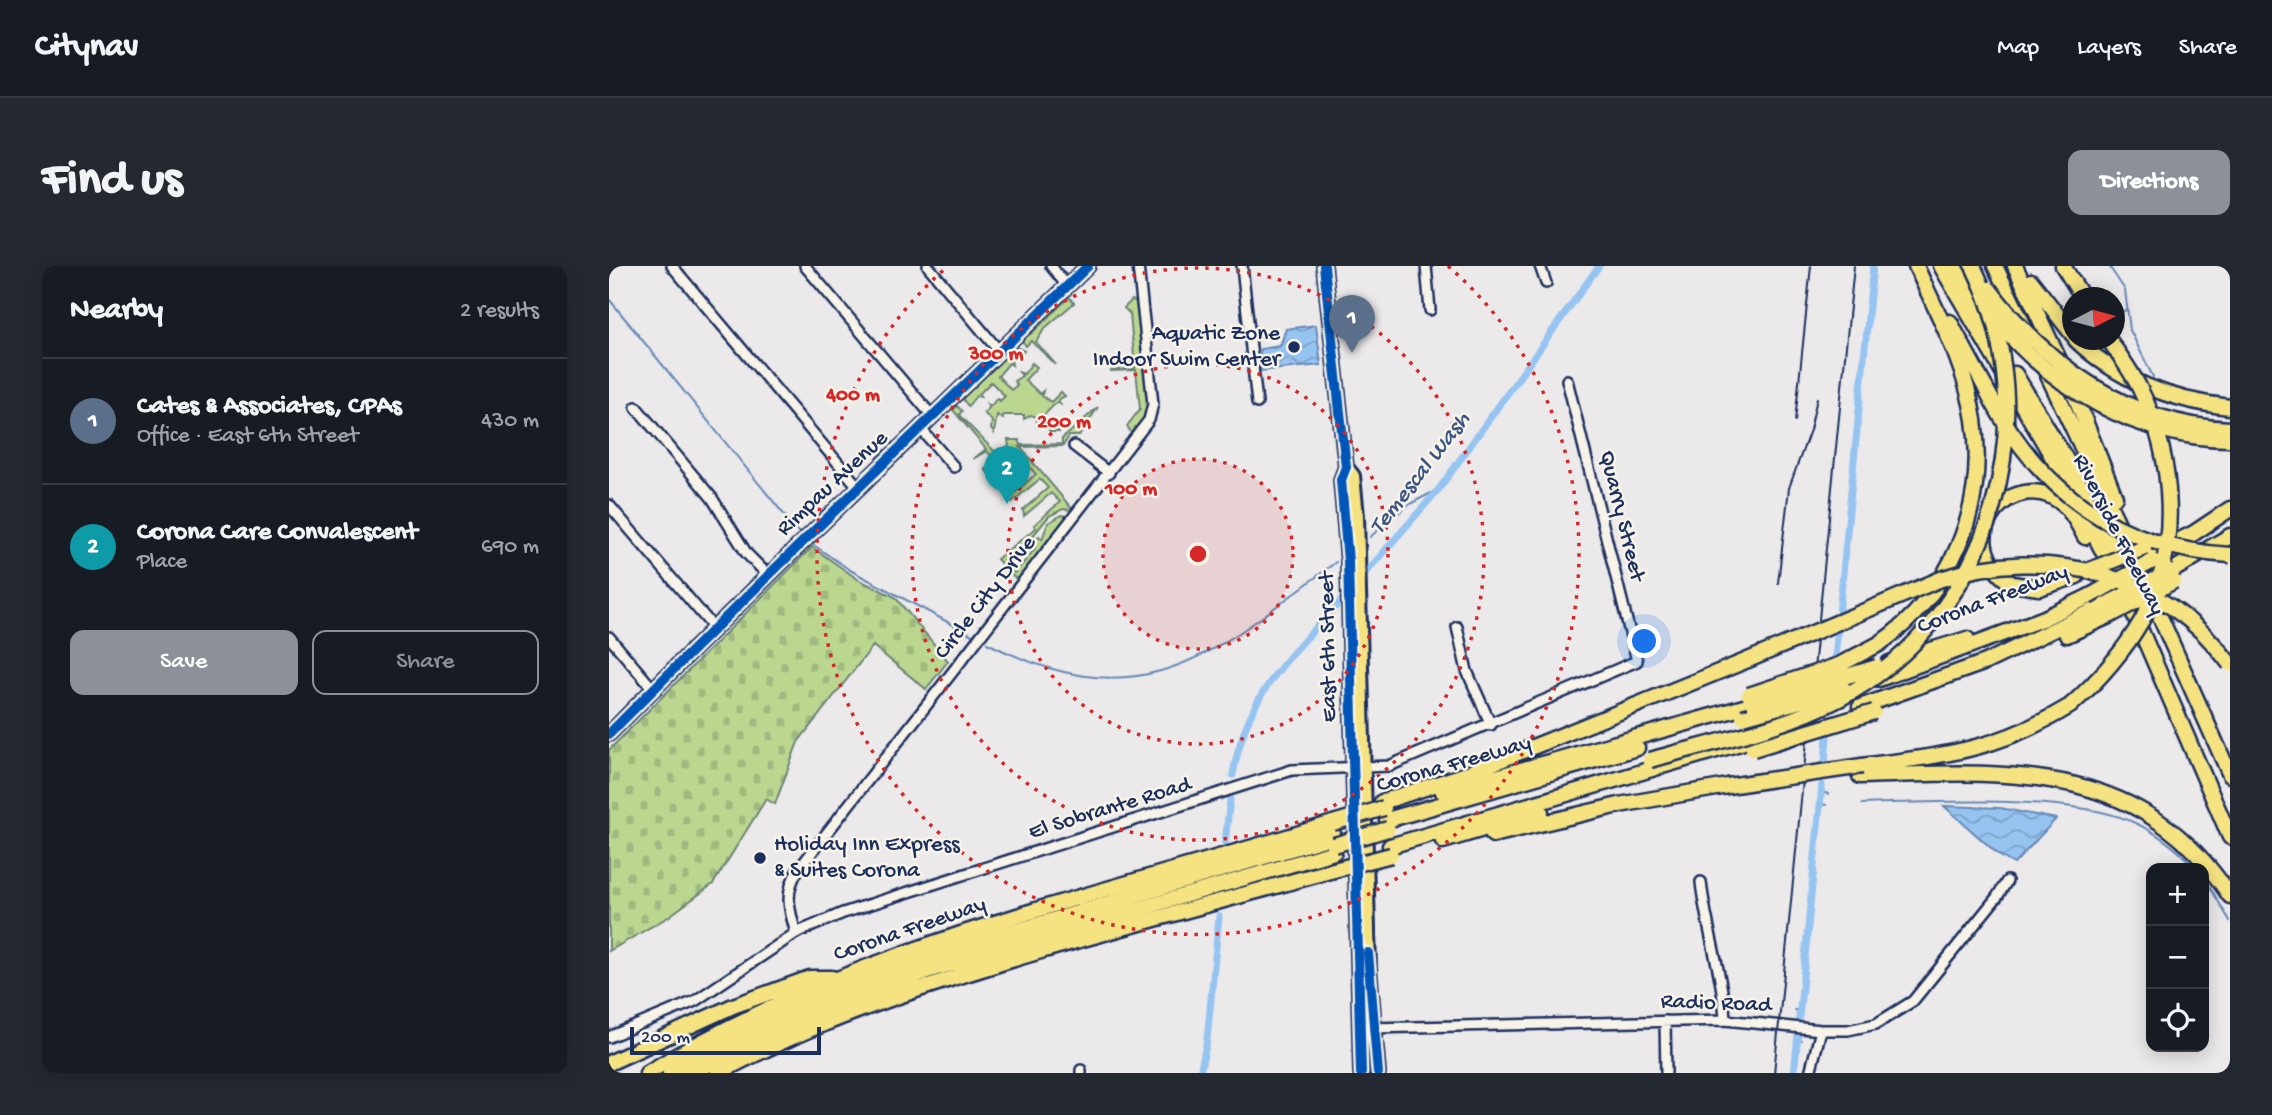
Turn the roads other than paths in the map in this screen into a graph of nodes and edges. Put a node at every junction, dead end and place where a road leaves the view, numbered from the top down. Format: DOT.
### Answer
graph roads {
  1 [pos="672,266"];
  2 [pos="805,266"];
  3 [pos="928,266"];
  4 [pos="1051,266"];
  5 [pos="1088,266"];
  6 [pos="1138,266"];
  7 [pos="1242,266"];
  8 [pos="1324,266"];
  9 [pos="1426,266"];
  10 [pos="1539,266"];
  11 [pos="1917,266"];
  12 [pos="1941,266"];
  13 [pos="1954,266"];
  14 [pos="1963,266"];
  15 [pos="1973,266"];
  16 [pos="1995,266"];
  17 [pos="2015,266"];
  18 [pos="2023,266"];
  19 [pos="2067,272"];
  20 [pos="1546,283"];
  21 [pos="1067,286"];
  22 [pos="2076,287"];
  23 [pos="1430,310"];
  24 [pos="2062,322"];
  25 [pos="2089,350"];
  26 [pos="2115,350"];
  27 [pos="999,351"];
  28 [pos="1567,380"];
  29 [pos="1257,403"];
  30 [pos="636,407"];
  31 [pos="2230,407"];
  32 [pos="933,416"];
  33 [pos="921,429"];
  34 [pos="2230,429"];
  35 [pos="2230,439"];
  36 [pos="1074,446"];
  37 [pos="954,467"];
  38 [pos="1346,467"];
  39 [pos="1109,474"];
  40 [pos="860,489"];
  41 [pos="609,505"];
  42 [pos="2230,509"];
  43 [pos="2223,519"];
  44 [pos="2230,536"];
  45 [pos="2230,547"];
  46 [pos="2144,553"];
  47 [pos="2230,555"];
  48 [pos="767,574"];
  49 [pos="2172,576"];
  50 [pos="2116,579"];
  51 [pos="2083,587"];
  52 [pos="1457,627"];
  53 [pos="714,628"];
  54 [pos="609,637"];
  55 [pos="2154,657"];
  56 [pos="1637,661"];
  57 [pos="2230,664"];
  58 [pos="653,689"];
  59 [pos="1748,706"];
  60 [pos="1491,725"];
  61 [pos="609,734"];
  62 [pos="1754,744"];
  63 [pos="1649,757"];
  64 [pos="1359,768"];
  65 [pos="1861,771"];
  66 [pos="2230,775"];
  67 [pos="2230,811"];
  68 [pos="1387,828"];
  69 [pos="1457,837"];
  70 [pos="2230,837"];
  71 [pos="1334,848"];
  72 [pos="1248,873"];
  73 [pos="2007,881"];
  74 [pos="1701,882"];
  75 [pos="1200,887"];
  76 [pos="2230,896"];
  77 [pos="796,933"];
  78 [pos="913,970"];
  79 [pos="841,978"];
  80 [pos="1725,1020"];
  81 [pos="1665,1021"];
  82 [pos="1373,1028"];
  83 [pos="1358,1029"];
  84 [pos="1821,1030"];
  85 [pos="609,1037"];
  86 [pos="774,1043"];
  87 [pos="609,1063"];
  88 [pos="647,1073"];
  89 [pos="670,1073"];
  90 [pos="692,1073"];
  91 [pos="718,1073"];
  92 [pos="739,1073"];
  93 [pos="1361,1073"];
  94 [pos="1378,1073"];
  95 [pos="1667,1073"];
  96 [pos="1810,1073"];
  1 -- 40 [label="street"];
  2 -- 32 [label="street"];
  3 -- 27 [label="street"];
  4 -- 21 [label="street"];
  5 -- 21 [label="main road, Rimpau Avenue"];
  6 -- 39 [label="street, Circle City Drive"];
  7 -- 29 [label="street"];
  8 -- 38 [label="main road, East 6th Street"];
  9 -- 23 [label="street"];
  10 -- 20 [label="street"];
  11 -- 47 [label="highway, bridge"];
  11 -- 59 [label="highway, bridge"];
  12 -- 50 [label="highway, Riverside Freeway"];
  13 -- 67 [label="highway"];
  14 -- 35 [label="highway, bridge"];
  14 -- 63 [label="highway, bridge"];
  15 -- 34 [label="highway, bridge"];
  15 -- 63 [label="highway, bridge"];
  16 -- 46 [label="highway, Riverside Freeway"];
  17 -- 46 [label="highway"];
  18 -- 24 [label="highway"];
  19 -- 22 [label="highway"];
  21 -- 27 [label="main road, Rimpau Avenue"];
  25 -- 31 [label="highway"];
  26 -- 65 [label="highway, bridge"];
  27 -- 32 [label="main road, Rimpau Avenue"];
  28 -- 56 [label="street, Quarry Street"];
  30 -- 48 [label="street"];
  32 -- 33 [label="main road, Rimpau Avenue"];
  33 -- 37 [label="street"];
  33 -- 40 [label="main road, Rimpau Avenue"];
  36 -- 39 [label="street"];
  38 -- 64 [label="main road, East 6th Street"];
  38 -- 64 [label="main road, East 6th Street"];
  39 -- 77 [label="street, Circle City Drive"];
  40 -- 48 [label="main road, Rimpau Avenue"];
  41 -- 53 [label="street"];
  42 -- 43 [label="highway, Corona Freeway"];
  43 -- 46 [label="highway, Corona Freeway"];
  44 -- 49 [label="highway"];
  45 -- 49 [label="highway, Corona Freeway"];
  46 -- 51 [label="highway, Corona Freeway"];
  46 -- 66 [label="highway, Riverside Freeway"];
  48 -- 53 [label="main road, Rimpau Avenue"];
  49 -- 62 [label="highway, Corona Freeway, bridge"];
  50 -- 55 [label="highway, Riverside Freeway"];
  50 -- 57 [label="highway, bridge"];
  50 -- 68 [label="highway, bridge"];
  51 -- 55 [label="highway"];
  51 -- 59 [label="highway, Corona Freeway, bridge"];
  52 -- 60 [label="street"];
  53 -- 58 [label="main road, Rimpau Avenue"];
  54 -- 58 [label="street"];
  55 -- 70 [label="highway, Riverside Freeway"];
  56 -- 60 [label="street, El Sobrante Road"];
  58 -- 61 [label="main road, Rimpau Avenue"];
  59 -- 68 [label="highway"];
  59 -- 68 [label="highway, Corona Freeway"];
  60 -- 64 [label="street, El Sobrante Road"];
  62 -- 68 [label="highway"];
  62 -- 69 [label="highway, Corona Freeway"];
  63 -- 68 [label="highway"];
  64 -- 77 [label="street, El Sobrante Road"];
  64 -- 82 [label="main road, East 6th Street"];
  64 -- 83 [label="main road, East 6th Street"];
  65 -- 69 [label="highway, bridge"];
  65 -- 76 [label="highway"];
  68 -- 69 [label="highway, Corona Freeway"];
  68 -- 71 [label="highway, Corona Freeway, bridge"];
  68 -- 71 [label="highway"];
  68 -- 71 [label="highway, Corona Freeway, bridge"];
  71 -- 72 [label="highway, Corona Freeway"];
  71 -- 72 [label="highway, Corona Freeway"];
  71 -- 72 [label="highway"];
  72 -- 75 [label="highway, Corona Freeway"];
  72 -- 75 [label="highway, Corona Freeway"];
  72 -- 75 [label="highway"];
  73 -- 84 [label="street, Radio Road"];
  74 -- 80 [label="street"];
  75 -- 78 [label="highway"];
  75 -- 78 [label="highway"];
  75 -- 79 [label="highway, Corona Freeway"];
  75 -- 86 [label="highway, Corona Freeway"];
  77 -- 85 [label="street, El Sobrante Road"];
  78 -- 89 [label="highway"];
  78 -- 90 [label="highway"];
  79 -- 87 [label="highway"];
  79 -- 88 [label="highway, Corona Freeway"];
  80 -- 81 [label="street, Radio Road"];
  80 -- 84 [label="street, Radio Road"];
  81 -- 82 [label="street, Radio Road"];
  81 -- 95 [label="street"];
  82 -- 83 [label="street, Radio Road"];
  82 -- 94 [label="main road, East 6th Street"];
  83 -- 93 [label="main road, East 6th Street"];
  84 -- 96 [label="street"];
  86 -- 91 [label="highway, Corona Freeway"];
  86 -- 92 [label="highway"];
}
